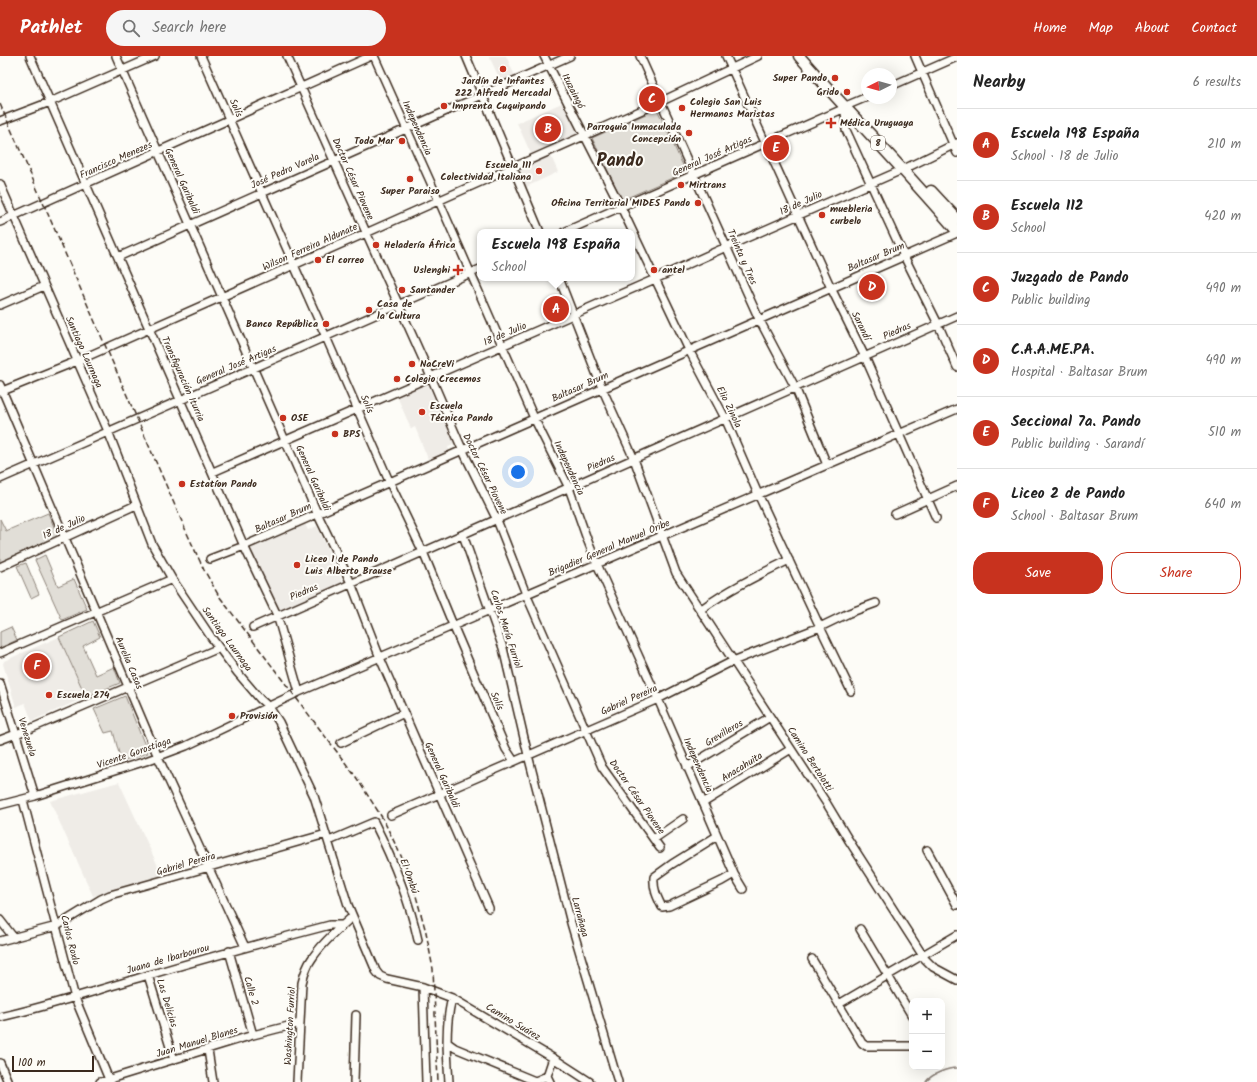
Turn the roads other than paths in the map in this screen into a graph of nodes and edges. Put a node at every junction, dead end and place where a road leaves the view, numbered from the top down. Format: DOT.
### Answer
graph roads {
  1 [pos="30,56"];
  2 [pos="116,56"];
  3 [pos="155,56"];
  4 [pos="201,56"];
  5 [pos="287,56"];
  6 [pos="371,56"];
  7 [pos="374,56"];
  8 [pos="466,56"];
  9 [pos="544,56"];
  10 [pos="570,56"];
  11 [pos="640,56"];
  12 [pos="726,56"];
  13 [pos="758,56"];
  14 [pos="799,56"];
  15 [pos="806,56"];
  16 [pos="915,56"];
  17 [pos="957,57"];
  18 [pos="549,66"];
  19 [pos="732,69"];
  20 [pos="122,70"];
  21 [pos="922,73"];
  22 [pos="897,83"];
  23 [pos="301,88"];
  24 [pos="482,95"];
  25 [pos="861,100"];
  26 [pos="50,102"];
  27 [pos="660,102"];
  28 [pos="847,106"];
  29 [pos="230,120"];
  30 [pos="0,121"];
  31 [pos="406,129"];
  32 [pos="584,136"];
  33 [pos="766,143"];
  34 [pos="955,144"];
  35 [pos="158,152"];
  36 [pos="957,153"];
  37 [pos="334,161"];
  38 [pos="513,168"];
  39 [pos="906,168"];
  40 [pos="694,175"];
  41 [pos="871,183"];
  42 [pos="0,184"];
  43 [pos="86,184"];
  44 [pos="262,192"];
  45 [pos="439,201"];
  46 [pos="621,207"];
  47 [pos="799,214"];
  48 [pos="13,216"];
  49 [pos="957,219"];
  50 [pos="0,222"];
  51 [pos="191,225"];
  52 [pos="539,229"];
  53 [pos="571,229"];
  54 [pos="631,229"];
  55 [pos="957,232"];
  56 [pos="366,233"];
  57 [pos="635,237"];
  58 [pos="726,247"];
  59 [pos="118,256"];
  60 [pos="904,256"];
  61 [pos="294,265"];
  62 [pos="477,270"];
  63 [pos="471,273"];
  64 [pos="655,280"];
  65 [pos="560,281"];
  66 [pos="44,286"];
  67 [pos="831,288"];
  68 [pos="222,297"];
  69 [pos="0,305"];
  70 [pos="399,305"];
  71 [pos="574,315"];
  72 [pos="957,316"];
  73 [pos="759,319"];
  74 [pos="938,324"];
  75 [pos="150,328"];
  76 [pos="326,337"];
  77 [pos="502,346"];
  78 [pos="689,350"];
  79 [pos="865,357"];
  80 [pos="76,361"];
  81 [pos="957,367"];
  82 [pos="253,369"];
  83 [pos="431,377"];
  84 [pos="795,387"];
  85 [pos="602,388"];
  86 [pos="1,389"];
  87 [pos="181,400"];
  88 [pos="358,409"];
  89 [pos="957,409"];
  90 [pos="534,418"];
  91 [pos="725,418"];
  92 [pos="108,431"];
  93 [pos="898,434"];
  94 [pos="285,441"];
  95 [pos="462,450"];
  96 [pos="634,459"];
  97 [pos="34,464"];
  98 [pos="827,466"];
  99 [pos="213,472"];
  100 [pos="0,479"];
  101 [pos="389,481"];
  102 [pos="957,486"];
  103 [pos="569,488"];
  104 [pos="758,494"];
  105 [pos="928,498"];
  106 [pos="136,505"];
  107 [pos="317,513"];
  108 [pos="895,514"];
  109 [pos="936,518"];
  110 [pos="497,520"];
  111 [pos="464,534"];
  112 [pos="662,536"];
  113 [pos="64,537"];
  114 [pos="244,546"];
  115 [pos="423,552"];
  116 [pos="210,560"];
  117 [pos="789,560"];
  118 [pos="597,564"];
  119 [pos="0,567"];
  120 [pos="172,579"];
  121 [pos="351,583"];
  122 [pos="526,594"];
  123 [pos="876,603"];
  124 [pos="490,610"];
  125 [pos="700,610"];
  126 [pos="96,612"];
  127 [pos="278,615"];
  128 [pos="453,626"];
  129 [pos="253,627"];
  130 [pos="820,627"];
  131 [pos="219,648"];
  132 [pos="0,653"];
  133 [pos="380,658"];
  134 [pos="733,661"];
  135 [pos="0,683"];
  136 [pos="128,686"];
  137 [pos="851,691"];
  138 [pos="299,692"];
  139 [pos="658,699"];
  140 [pos="269,707"];
  141 [pos="404,713"];
  142 [pos="770,717"];
  143 [pos="586,730"];
  144 [pos="16,735"];
  145 [pos="0,740"];
  146 [pos="341,743"];
  147 [pos="791,749"];
  148 [pos="528,755"];
  149 [pos="158,757"];
  150 [pos="514,761"];
  151 [pos="688,767"];
  152 [pos="439,794"];
  153 [pos="35,796"];
  154 [pos="23,800"];
  155 [pos="703,803"];
  156 [pos="0,805"];
  157 [pos="391,815"];
  158 [pos="683,819"];
  159 [pos="374,822"];
  160 [pos="717,836"];
  161 [pos="328,838"];
  162 [pos="654,839"];
  163 [pos="660,848"];
  164 [pos="927,850"];
  165 [pos="209,868"];
  166 [pos="734,874"];
  167 [pos="743,889"];
  168 [pos="957,905"];
  169 [pos="489,908"];
  170 [pos="352,917"];
  171 [pos="0,920"];
  172 [pos="342,925"];
  173 [pos="57,926"];
  174 [pos="860,929"];
  175 [pos="957,935"];
  176 [pos="14,938"];
  177 [pos="418,940"];
  178 [pos="0,941"];
  179 [pos="245,947"];
  180 [pos="229,951"];
  181 [pos="922,955"];
  182 [pos="812,959"];
  183 [pos="148,975"];
  184 [pos="887,975"];
  185 [pos="957,980"];
  186 [pos="423,987"];
  187 [pos="75,998"];
  188 [pos="452,998"];
  189 [pos="839,1004"];
  190 [pos="909,1011"];
  191 [pos="356,1015"];
  192 [pos="0,1017"];
  193 [pos="300,1023"];
  194 [pos="253,1035"];
  195 [pos="448,1043"];
  196 [pos="909,1046"];
  197 [pos="208,1050"];
  198 [pos="553,1058"];
  199 [pos="174,1060"];
  200 [pos="0,1063"];
  201 [pos="548,1079"];
  202 [pos="110,1080"];
  203 [pos="8,1082"];
  204 [pos="100,1082"];
  205 [pos="213,1082"];
  206 [pos="297,1082"];
  207 [pos="354,1082"];
  208 [pos="426,1082"];
  209 [pos="448,1082"];
  210 [pos="534,1082"];
  211 [pos="590,1082"];
  212 [pos="618,1082"];
  1 -- 26 [label="street, Transfiguración Iturria"];
  2 -- 20 [label="street, General Garibaldi"];
  3 -- 20 [label="street"];
  4 -- 29 [label="street, Solís"];
  5 -- 23 [label="street, Doctor César Piovene"];
  6 -- 23 [label="street, Francisco Menezes"];
  7 -- 31 [label="street, Independencia"];
  8 -- 24 [label="street"];
  9 -- 18 [label="street, Ituzaingó"];
  10 -- 18 [label="street, José Pedro Varela"];
  11 -- 27 [label="street, Treinta y Tres"];
  12 -- 19 [label="street, Sarandí"];
  13 -- 19 [label="street, Wilson Ferreira Aldunate"];
  14 -- 28 [label="highway, 8"];
  15 -- 28 [label="highway, 8"];
  16 -- 21 [label="street"];
  17 -- 21 [label="street"];
  18 -- 24 [label="street, José Pedro Varela"];
  18 -- 32 [label="street, Ituzaingó"];
  19 -- 27 [label="street, Wilson Ferreira Aldunate"];
  19 -- 33 [label="street, Sarandí"];
  20 -- 26 [label="street"];
  20 -- 35 [label="street, General Garibaldi"];
  21 -- 22 [label="street"];
  21 -- 34 [label="street"];
  23 -- 29 [label="street, Francisco Menezes"];
  23 -- 37 [label="street, Doctor César Piovene"];
  24 -- 31 [label="street, José Pedro Varela"];
  24 -- 38 [label="street"];
  25 -- 28 [label="street, General José Artigas"];
  26 -- 30 [label="street"];
  26 -- 43 [label="street, Transfiguración Iturria"];
  27 -- 32 [label="street, Wilson Ferreira Aldunate"];
  27 -- 40 [label="street, Treinta y Tres"];
  28 -- 33 [label="street, General José Artigas"];
  28 -- 39 [label="highway, 8"];
  28 -- 41 [label="street"];
  29 -- 35 [label="street, Francisco Menezes"];
  29 -- 44 [label="street, Solís"];
  31 -- 37 [label="street, José Pedro Varela"];
  31 -- 45 [label="street, Independencia"];
  32 -- 38 [label="street, Wilson Ferreira Aldunate"];
  32 -- 46 [label="street, Elio Zinola"];
  33 -- 40 [label="street, General José Artigas"];
  33 -- 47 [label="street, Sarandí"];
  34 -- 36 [label="street"];
  34 -- 39 [label="street, 18 de Julio"];
  35 -- 43 [label="street, Francisco Menezes"];
  35 -- 51 [label="street, General Garibaldi"];
  37 -- 44 [label="street, José Pedro Varela"];
  37 -- 56 [label="street, Doctor César Piovene"];
  38 -- 45 [label="street, Wilson Ferreira Aldunate"];
  38 -- 52 [label="street"];
  39 -- 41 [label="street, 18 de Julio"];
  39 -- 49 [label="highway, 8"];
  39 -- 55 [label="highway, 8"];
  40 -- 46 [label="street, General José Artigas"];
  40 -- 58 [label="street, Treinta y Tres"];
  41 -- 47 [label="street, 18 de Julio"];
  41 -- 60 [label="street"];
  42 -- 48 [label="street, Santiago Laurnaga"];
  43 -- 48 [label="street, Francisco Menezes"];
  43 -- 59 [label="street, Transfiguración Iturria"];
  44 -- 51 [label="street, José Pedro Varela"];
  44 -- 61 [label="street, Solís"];
  45 -- 56 [label="street, Wilson Ferreira Aldunate"];
  45 -- 63 [label="street, Independencia"];
  46 -- 53 [label="street, General José Artigas"];
  46 -- 54 [label="street, Elio Zinola"];
  47 -- 58 [label="street, 18 de Julio"];
  47 -- 67 [label="street, Sarandí"];
  48 -- 50 [label="street, Francisco Menezes"];
  48 -- 66 [label="street, Santiago Laurnaga"];
  51 -- 59 [label="street, José Pedro Varela"];
  51 -- 68 [label="street, General Garibaldi"];
  55 -- 60 [label="street, Baltasar Brum"];
  56 -- 61 [label="street, Wilson Ferreira Aldunate"];
  56 -- 70 [label="street, Doctor César Piovene"];
  57 -- 64 [label="street, Elio Zinola"];
  58 -- 64 [label="street, 18 de Julio"];
  58 -- 73 [label="street, Treinta y Tres"];
  59 -- 75 [label="street, Transfiguración Iturria"];
  60 -- 67 [label="street, Baltasar Brum"];
  60 -- 74 [label="street"];
  61 -- 68 [label="street, Wilson Ferreira Aldunate"];
  61 -- 76 [label="street, Solís"];
  62 -- 63 [label="street, General José Artigas"];
  63 -- 70 [label="street, General José Artigas"];
  63 -- 77 [label="street, Independencia"];
  64 -- 71 [label="street, 18 de Julio"];
  64 -- 78 [label="street, Elio Zinola"];
  65 -- 71 [label="street, Camino Bertolotti"];
  66 -- 69 [label="street"];
  66 -- 80 [label="street, Santiago Laurnaga"];
  67 -- 73 [label="street, Baltasar Brum"];
  67 -- 79 [label="street, Sarandí"];
  68 -- 75 [label="street, Wilson Ferreira Aldunate"];
  68 -- 82 [label="street, General Garibaldi"];
  70 -- 76 [label="street, General José Artigas"];
  70 -- 83 [label="street, Doctor César Piovene"];
  71 -- 77 [label="street, 18 de Julio"];
  71 -- 85 [label="street, Camino Bertolotti"];
  72 -- 74 [label="street, Piedras"];
  73 -- 78 [label="street, Baltasar Brum"];
  73 -- 84 [label="street, Treinta y Tres"];
  74 -- 79 [label="street, Piedras"];
  74 -- 81 [label="street"];
  75 -- 80 [label="street, Wilson Ferreira Aldunate"];
  75 -- 87 [label="street, Transfiguración Iturria"];
  76 -- 82 [label="street, General José Artigas"];
  76 -- 88 [label="street, Solís"];
  77 -- 83 [label="street, 18 de Julio"];
  77 -- 90 [label="street, Independencia"];
  78 -- 85 [label="street, Baltasar Brum"];
  78 -- 91 [label="street, Elio Zinola"];
  79 -- 84 [label="street, Piedras"];
  79 -- 93 [label="street, Sarandí"];
  80 -- 86 [label="street, Wilson Ferreira Aldunate"];
  80 -- 92 [label="street, Santiago Laurnaga"];
  82 -- 87 [label="street, General José Artigas"];
  82 -- 94 [label="street, General Garibaldi"];
  83 -- 88 [label="street, 18 de Julio"];
  83 -- 95 [label="street, Doctor César Piovene"];
  84 -- 91 [label="street, Piedras"];
  84 -- 98 [label="street, Treinta y Tres"];
  85 -- 90 [label="street, Baltasar Brum"];
  85 -- 96 [label="street, Camino Bertolotti"];
  86 -- 97 [label="street, Aurelia Casas"];
  87 -- 92 [label="street, General José Artigas"];
  87 -- 99 [label="street, Transfiguración Iturria"];
  88 -- 94 [label="street, 18 de Julio"];
  88 -- 101 [label="street, Solís"];
  89 -- 93 [label="street, Brigadier General Manuel Oribe"];
  90 -- 95 [label="street, Baltasar Brum"];
  90 -- 103 [label="street, Independencia"];
  91 -- 96 [label="street, Piedras"];
  91 -- 104 [label="street, Elio Zinola"];
  92 -- 97 [label="street, General José Artigas"];
  92 -- 106 [label="street, Santiago Laurnaga"];
  93 -- 98 [label="street, Brigadier General Manuel Oribe"];
  93 -- 105 [label="street, Sarandí"];
  94 -- 99 [label="street, 18 de Julio"];
  94 -- 107 [label="street, General Garibaldi"];
  95 -- 101 [label="street, Baltasar Brum"];
  95 -- 110 [label="street, Doctor César Piovene"];
  96 -- 103 [label="street, Piedras"];
  96 -- 112 [label="street, Camino Bertolotti"];
  97 -- 100 [label="street, General José Artigas"];
  97 -- 113 [label="street, Aurelia Casas"];
  98 -- 104 [label="street, Brigadier General Manuel Oribe"];
  99 -- 114 [label="street, Transfiguración Iturria"];
  101 -- 107 [label="street, Baltasar Brum"];
  101 -- 115 [label="street, Solís"];
  102 -- 105 [label="street"];
  103 -- 110 [label="street, Piedras"];
  103 -- 118 [label="street, Independencia"];
  104 -- 112 [label="street, Brigadier General Manuel Oribe"];
  104 -- 117 [label="street, Elio Zinola"];
  105 -- 108 [label="street"];
  105 -- 109 [label="street, Sarandí"];
  106 -- 113 [label="street, 18 de Julio"];
  106 -- 120 [label="street, Santiago Laurnaga"];
  107 -- 114 [label="street, Baltasar Brum"];
  107 -- 121 [label="street, General Garibaldi"];
  110 -- 111 [label="street, Piedras"];
  110 -- 122 [label="street, Doctor César Piovene"];
  111 -- 115 [label="street, Piedras"];
  111 -- 124 [label="street, Carlos María Furriol"];
  112 -- 118 [label="street, Brigadier General Manuel Oribe"];
  112 -- 125 [label="street, Camino Bertolotti"];
  113 -- 119 [label="street, 18 de Julio"];
  113 -- 126 [label="street, Aurelia Casas"];
  114 -- 116 [label="street, Baltasar Brum"];
  114 -- 127 [label="street, Transfiguración Iturria"];
  115 -- 121 [label="street, Piedras"];
  115 -- 128 [label="street, Solís"];
  117 -- 125 [label="street"];
  117 -- 130 [label="street, Elio Zinola"];
  118 -- 122 [label="street, Brigadier General Manuel Oribe"];
  118 -- 139 [label="street, Independencia"];
  120 -- 126 [label="street"];
  120 -- 131 [label="street, Santiago Laurnaga"];
  121 -- 127 [label="street, Piedras"];
  121 -- 133 [label="street, General Garibaldi"];
  122 -- 124 [label="street, Brigadier General Manuel Oribe"];
  122 -- 143 [label="street, Doctor César Piovene"];
  123 -- 130 [label="street, Gabriel Pereira"];
  124 -- 128 [label="street, Brigadier General Manuel Oribe"];
  124 -- 148 [label="street, Carlos María Furriol"];
  125 -- 134 [label="street, Camino Bertolotti"];
  126 -- 132 [label="street"];
  126 -- 136 [label="street, Aurelia Casas"];
  127 -- 129 [label="street, Piedras"];
  127 -- 138 [label="street, Transfiguración Iturria"];
  128 -- 133 [label="street, Brigadier General Manuel Oribe"];
  128 -- 150 [label="street, Solís"];
  130 -- 134 [label="street, Gabriel Pereira"];
  130 -- 137 [label="street, Elio Zinola"];
  131 -- 136 [label="street"];
  131 -- 140 [label="street, Santiago Laurnaga"];
  133 -- 138 [label="street, Brigadier General Manuel Oribe"];
  133 -- 141 [label="street, General Garibaldi"];
  134 -- 139 [label="street, Gabriel Pereira"];
  134 -- 142 [label="street, Camino Bertolotti"];
  135 -- 144 [label="street, Venezuela"];
  136 -- 144 [label="street"];
  136 -- 149 [label="street, Aurelia Casas"];
  138 -- 140 [label="street, Brigadier General Manuel Oribe"];
  139 -- 143 [label="street, Gabriel Pereira"];
  139 -- 151 [label="street, Independencia"];
  140 -- 149 [label="street, Vicente Gorostiaga"];
  140 -- 161 [label="street, Santiago Laurnaga"];
  141 -- 146 [label="street"];
  141 -- 152 [label="street, General Garibaldi"];
  142 -- 147 [label="street, Camino Bertolotti"];
  142 -- 151 [label="street, Grevilleros"];
  143 -- 148 [label="street, Gabriel Pereira"];
  143 -- 162 [label="street, Doctor César Piovene"];
  144 -- 145 [label="street"];
  144 -- 153 [label="street, Venezuela"];
  147 -- 155 [label="street, Anacahuita"];
  147 -- 181 [label="street, Camino Bertolotti"];
  148 -- 150 [label="street, Gabriel Pereira"];
  148 -- 212 [label="street, Larrañaga"];
  149 -- 153 [label="street, Vicente Gorostiaga"];
  149 -- 165 [label="street, Aurelia Casas"];
  150 -- 152 [label="street, Gabriel Pereira"];
  151 -- 155 [label="street, Independencia"];
  152 -- 157 [label="street, Gabriel Pereira"];
  152 -- 169 [label="street, General Garibaldi"];
  153 -- 154 [label="street, Vicente Gorostiaga"];
  154 -- 156 [label="street, Vicente Gorostiaga"];
  154 -- 173 [label="street, Carlos Roxlo"];
  155 -- 160 [label="street, Independencia"];
  158 -- 162 [label="street"];
  159 -- 161 [label="street, Gabriel Pereira"];
  159 -- 177 [label="street, El Ombú"];
  160 -- 166 [label="street, Independencia"];
  160 -- 166 [label="street"];
  161 -- 165 [label="street, Gabriel Pereira"];
  161 -- 170 [label="street, Santiago Laurnaga"];
  162 -- 163 [label="street, Doctor César Piovene"];
  164 -- 168 [label="street"];
  165 -- 173 [label="street, Gabriel Pereira"];
  165 -- 179 [label="street, Aurelia Casas"];
  166 -- 167 [label="street, Independencia"];
  170 -- 172 [label="street, Washington Furriol"];
  170 -- 186 [label="street, Santiago Laurnaga"];
  171 -- 176 [label="street"];
  172 -- 179 [label="street, Juana de Ibarbourou"];
  172 -- 193 [label="street, Washington Furriol"];
  173 -- 176 [label="street, Gabriel Pereira"];
  173 -- 187 [label="street, Carlos Roxlo"];
  174 -- 184 [label="street"];
  175 -- 181 [label="street"];
  176 -- 178 [label="street, Gabriel Pereira"];
  179 -- 180 [label="street, Juana de Ibarbourou"];
  180 -- 183 [label="street, Juana de Ibarbourou"];
  180 -- 194 [label="street, Calle 2"];
  181 -- 184 [label="street"];
  181 -- 185 [label="street, Camino Bertolotti"];
  182 -- 189 [label="street"];
  183 -- 187 [label="street, Juana de Ibarbourou"];
  183 -- 199 [label="street, Las Delicias"];
  184 -- 189 [label="street"];
  184 -- 190 [label="street"];
  186 -- 188 [label="street, Camino Suárez"];
  186 -- 208 [label="street"];
  187 -- 192 [label="street, Juana de Ibarbourou"];
  187 -- 202 [label="street, Carlos Roxlo"];
  188 -- 195 [label="street"];
  188 -- 198 [label="street, Camino Suárez"];
  189 -- 196 [label="street"];
  191 -- 207 [label="street"];
  193 -- 194 [label="street, Juan Manuel Blanes"];
  193 -- 206 [label="street, Washington Furriol"];
  194 -- 197 [label="street, Juan Manuel Blanes"];
  195 -- 209 [label="street"];
  195 -- 210 [label="street"];
  197 -- 199 [label="street, Juan Manuel Blanes"];
  197 -- 205 [label="street"];
  198 -- 201 [label="street"];
  198 -- 211 [label="street, Camino Suárez"];
  199 -- 202 [label="street, Juan Manuel Blanes"];
  200 -- 203 [label="street"];
  201 -- 210 [label="street"];
  202 -- 204 [label="street, Juan Manuel Blanes"];
}
